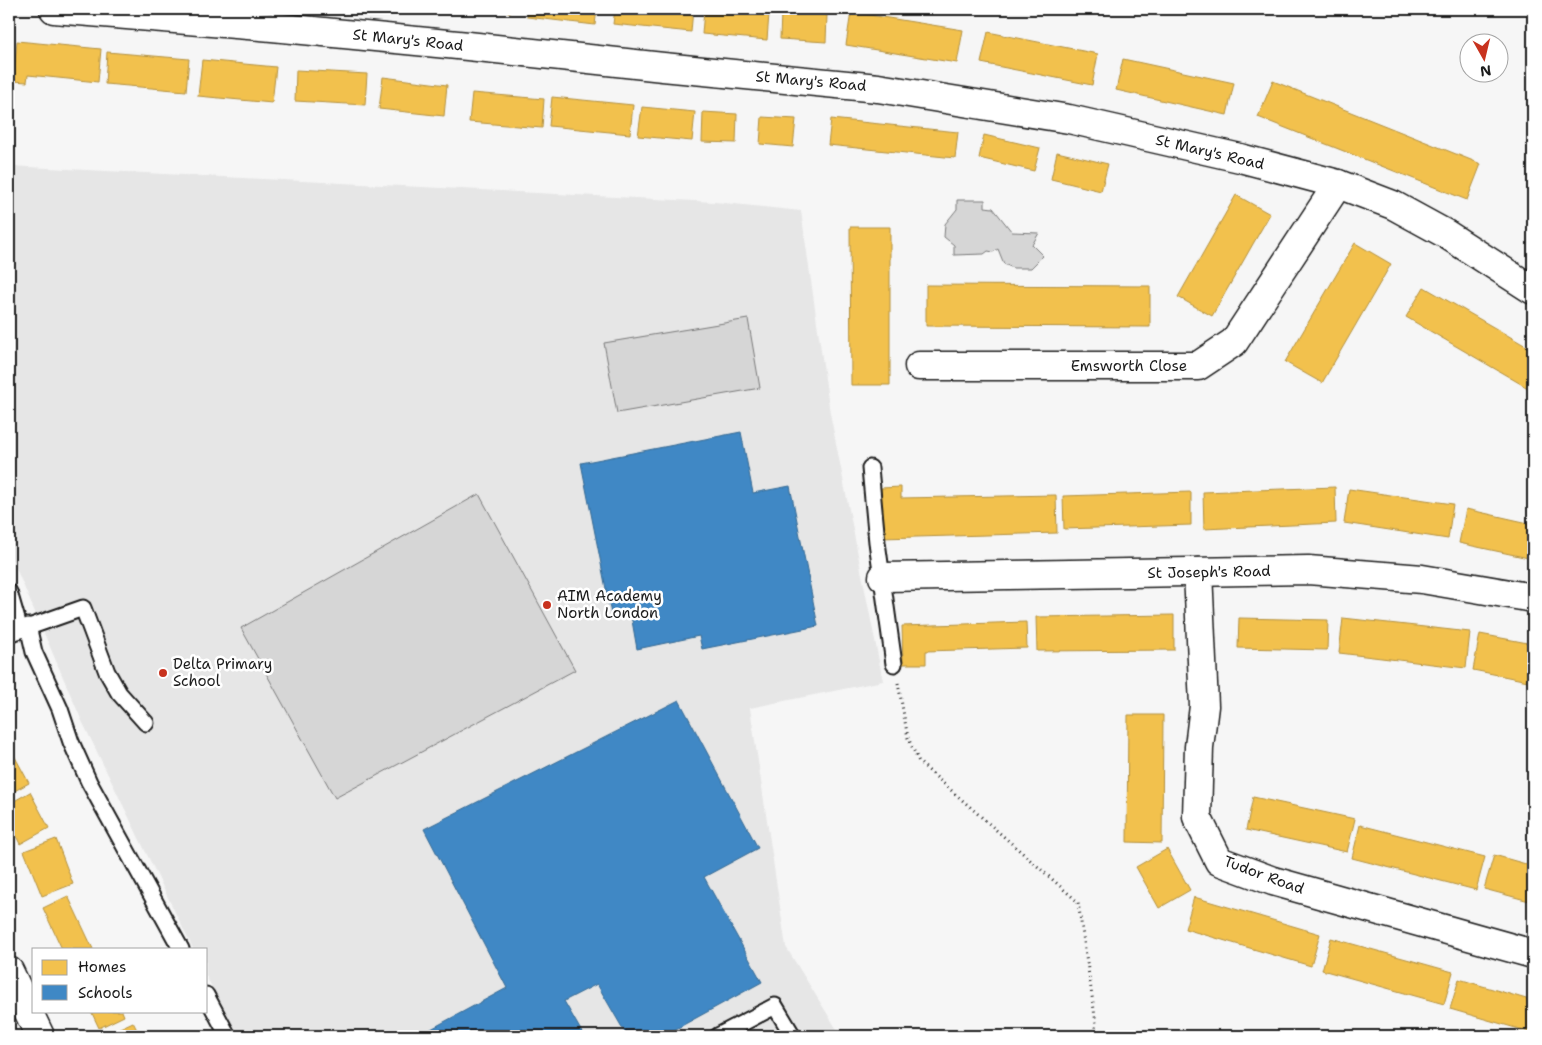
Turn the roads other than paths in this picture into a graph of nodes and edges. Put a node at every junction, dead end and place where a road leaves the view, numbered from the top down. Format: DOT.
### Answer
graph roads {
  1 [pos="54,9"];
  2 [pos="272,18"];
  3 [pos="1338,184"];
  4 [pos="1533,290"];
  5 [pos="919,366"];
  6 [pos="870,468"];
  7 [pos="1198,572"];
  8 [pos="883,577"];
  9 [pos="9,592"];
  10 [pos="1533,598"];
  11 [pos="19,630"];
  12 [pos="894,664"];
  13 [pos="146,723"];
  14 [pos="180,948"];
  15 [pos="1533,954"];
  16 [pos="9,971"];
  17 [pos="208,999"];
  18 [pos="40,1036"];
  19 [pos="228,1036"];
  20 [pos="718,1036"];
  21 [pos="793,1036"];
  1 -- 2 [label="street, St Mary's Road"];
  2 -- 3 [label="street, St Mary's Road"];
  3 -- 4 [label="street, St Mary's Road"];
  3 -- 5 [label="street, Emsworth Close"];
  6 -- 8 [label="lane"];
  7 -- 8 [label="street, St Joseph's Road"];
  7 -- 10 [label="street, St Joseph's Road"];
  7 -- 15 [label="street, Tudor Road"];
  8 -- 12 [label="lane"];
  9 -- 11 [label="lane"];
  11 -- 13 [label="lane"];
  11 -- 14 [label="lane"];
  16 -- 18 [label="street"];
  17 -- 19 [label="lane"];
  20 -- 21 [label="lane"];
}
